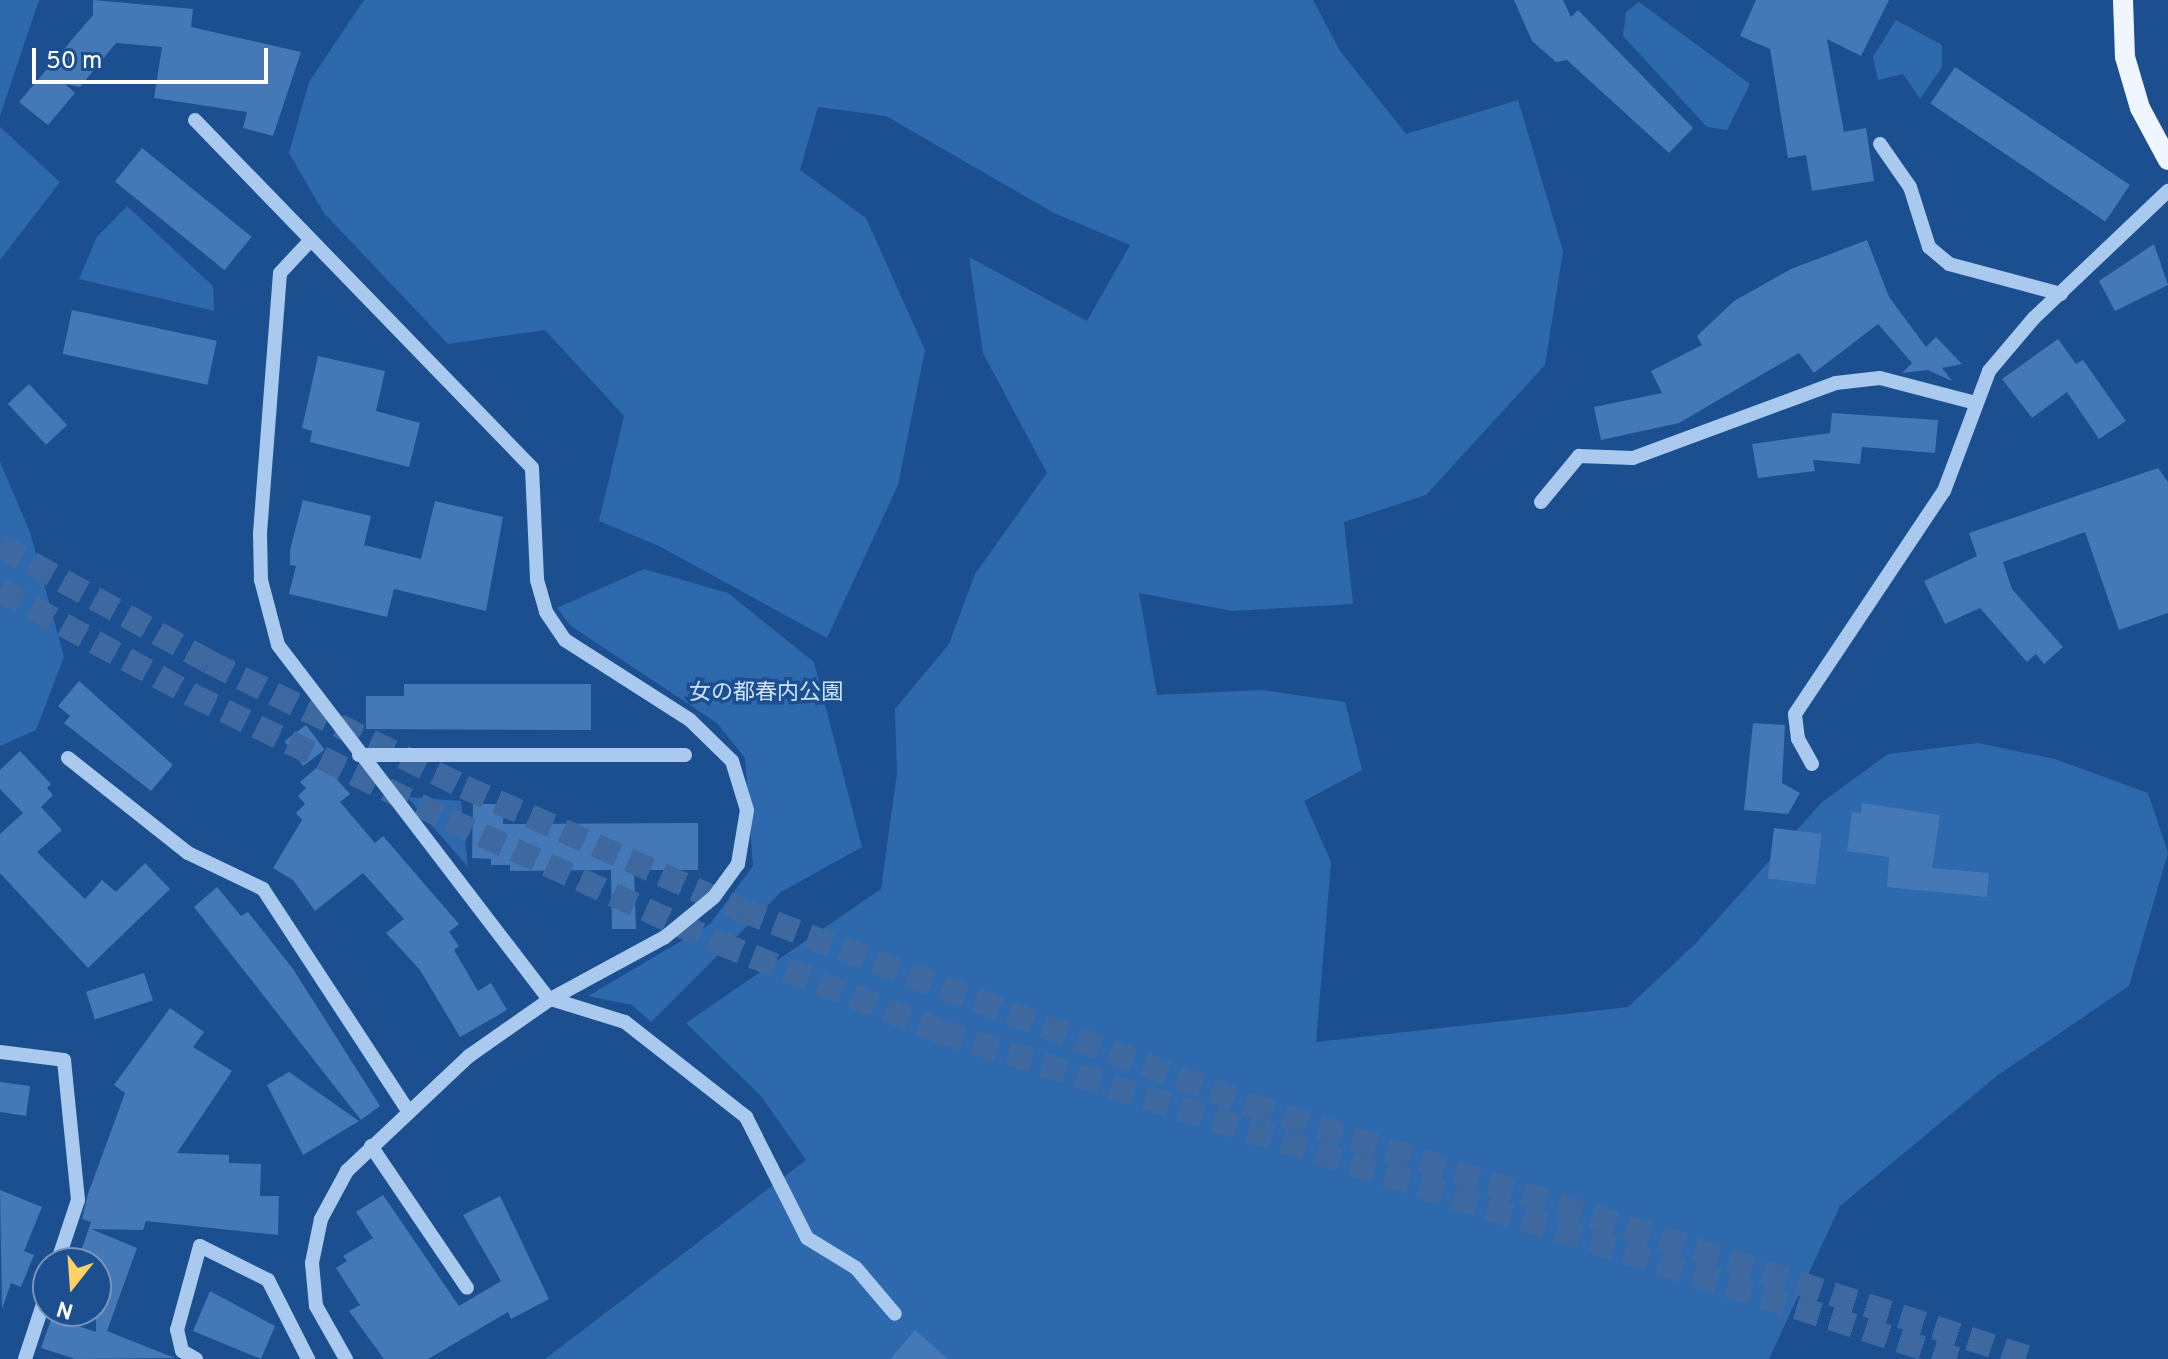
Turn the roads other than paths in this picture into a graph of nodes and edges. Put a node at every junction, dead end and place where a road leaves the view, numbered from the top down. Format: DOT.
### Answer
graph roads {
  1 [pos="2123,0"];
  2 [pos="195,120"];
  3 [pos="1880,144"];
  4 [pos="2168,160"];
  5 [pos="2168,191"];
  6 [pos="309,242"];
  7 [pos="2061,294"];
  8 [pos="1976,403"];
  9 [pos="1541,502"];
  10 [pos="359,755"];
  11 [pos="685,755"];
  12 [pos="68,758"];
  13 [pos="1812,764"];
  14 [pos="550,1000"];
  15 [pos="0,1052"];
  16 [pos="407,1109"];
  17 [pos="371,1146"];
  18 [pos="62,1247"];
  19 [pos="467,1288"];
  20 [pos="895,1314"];
  21 [pos="36,1327"];
  22 [pos="25,1359"];
  23 [pos="196,1359"];
  24 [pos="308,1359"];
  25 [pos="346,1359"];
  1 -- 4 [label="main road"];
  2 -- 6 [label="street"];
  3 -- 7 [label="street"];
  5 -- 7 [label="street"];
  6 -- 10 [label="street"];
  6 -- 14 [label="street"];
  7 -- 8 [label="street"];
  8 -- 9 [label="street"];
  8 -- 13 [label="street"];
  10 -- 11 [label="street"];
  10 -- 14 [label="street"];
  12 -- 16 [label="street"];
  14 -- 16 [label="street"];
  14 -- 20 [label="street"];
  15 -- 18 [label="street"];
  16 -- 17 [label="street"];
  17 -- 19 [label="street"];
  17 -- 25 [label="street"];
  21 -- 22 [label="street"];
  23 -- 24 [label="street"];
}
